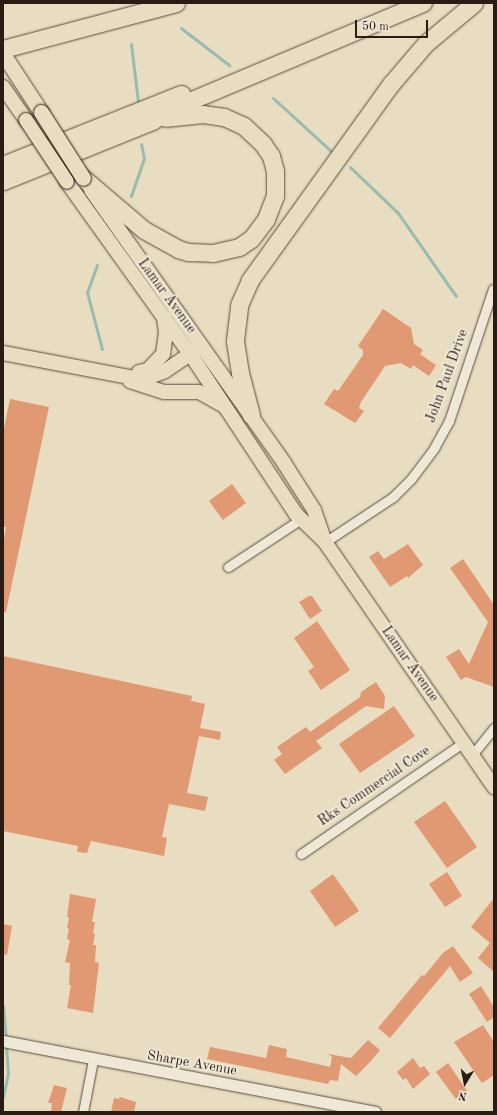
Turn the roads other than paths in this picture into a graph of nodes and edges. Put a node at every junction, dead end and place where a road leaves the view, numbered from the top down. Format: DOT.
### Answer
graph roads {
  1 [pos="176,3"];
  2 [pos="415,3"];
  3 [pos="422,3"];
  4 [pos="474,3"];
  5 [pos="3,49"];
  6 [pos="3,54"];
  7 [pos="3,87"];
  8 [pos="152,120"];
  9 [pos="3,165"];
  10 [pos="75,180"];
  11 [pos="3,181"];
  12 [pos="492,288"];
  13 [pos="164,316"];
  14 [pos="202,345"];
  15 [pos="3,353"];
  16 [pos="191,355"];
  17 [pos="118,376"];
  18 [pos="226,407"];
  19 [pos="251,415"];
  20 [pos="301,519"];
  21 [pos="325,542"];
  22 [pos="228,567"];
  23 [pos="494,728"];
  24 [pos="464,742"];
  25 [pos="472,755"];
  26 [pos="494,787"];
  27 [pos="301,854"];
  28 [pos="8,1043"];
  29 [pos="93,1060"];
  30 [pos="83,1112"];
  31 [pos="375,1112"];
  1 -- 5 [label="highway"];
  2 -- 9 [label="highway"];
  3 -- 8 [label="highway"];
  4 -- 19 [label="highway"];
  6 -- 10 [label="highway, Lamar Avenue, bridge"];
  7 -- 10 [label="main road, Lamar Avenue, bridge"];
  8 -- 10 [label="highway"];
  8 -- 11 [label="highway"];
  10 -- 13 [label="main road, Lamar Avenue"];
  10 -- 14 [label="main road, Lamar Avenue"];
  12 -- 21 [label="street, John Paul Drive"];
  13 -- 16 [label="main road, Lamar Avenue"];
  13 -- 17 [label="main road"];
  14 -- 16 [label="main road"];
  14 -- 19 [label="main road, Lamar Avenue"];
  15 -- 17 [label="main road"];
  16 -- 17 [label="main road"];
  16 -- 18 [label="main road, Lamar Avenue"];
  17 -- 18 [label="main road"];
  18 -- 20 [label="main road, Lamar Avenue"];
  19 -- 21 [label="main road, Lamar Avenue"];
  20 -- 21 [label="main road, Lamar Avenue"];
  20 -- 22 [label="street"];
  21 -- 24 [label="main road, Lamar Avenue"];
  23 -- 25 [label="street"];
  24 -- 25 [label="main road, Lamar Avenue"];
  24 -- 27 [label="street, Rks Commercial Cove"];
  25 -- 26 [label="main road, Lamar Avenue"];
  28 -- 29 [label="street, Sharpe Avenue"];
  29 -- 30 [label="street"];
  29 -- 31 [label="street, Sharpe Avenue"];
}
